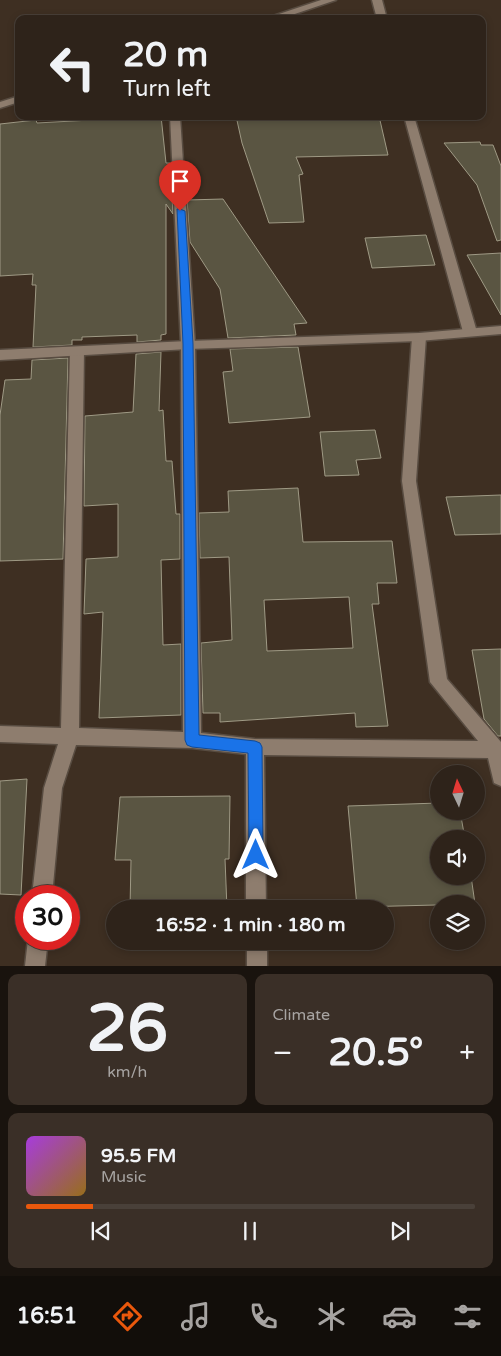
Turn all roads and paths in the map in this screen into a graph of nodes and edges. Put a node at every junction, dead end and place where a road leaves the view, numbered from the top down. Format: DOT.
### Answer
graph roads {
  1 [pos="291,0"];
  2 [pos="331,0"];
  3 [pos="376,0"];
  4 [pos="302,8"];
  5 [pos="281,15"];
  6 [pos="381,15"];
  7 [pos="15,100"];
  8 [pos="0,105"];
  9 [pos="175,120"];
  10 [pos="410,120"];
  11 [pos="501,330"];
  12 [pos="470,332"];
  13 [pos="419,337"];
  14 [pos="188,344"];
  15 [pos="77,350"];
  16 [pos="0,355"];
  17 [pos="0,734"];
  18 [pos="70,736"];
  19 [pos="192,740"];
  20 [pos="255,747"];
  21 [pos="499,750"];
  22 [pos="501,777"];
  23 [pos="43,885"];
  24 [pos="256,900"];
  25 [pos="37,950"];
  26 [pos="257,950"];
  27 [pos="35,966"];
  28 [pos="257,966"];
  1 -- 4 [label="street"];
  2 -- 4 [label="street"];
  3 -- 6 [label="street"];
  4 -- 5 [label="street"];
  7 -- 8 [label="street"];
  9 -- 14 [label="street"];
  10 -- 12 [label="street"];
  11 -- 12 [label="street"];
  12 -- 13 [label="street"];
  13 -- 14 [label="street"];
  13 -- 21 [label="street"];
  14 -- 15 [label="street"];
  14 -- 19 [label="street"];
  15 -- 16 [label="street"];
  15 -- 18 [label="street"];
  17 -- 18 [label="street"];
  18 -- 19 [label="street"];
  18 -- 23 [label="street"];
  19 -- 20 [label="street"];
  20 -- 21 [label="street"];
  20 -- 24 [label="street"];
  21 -- 22 [label="street"];
  25 -- 27 [label="street"];
  26 -- 28 [label="street"];
}
